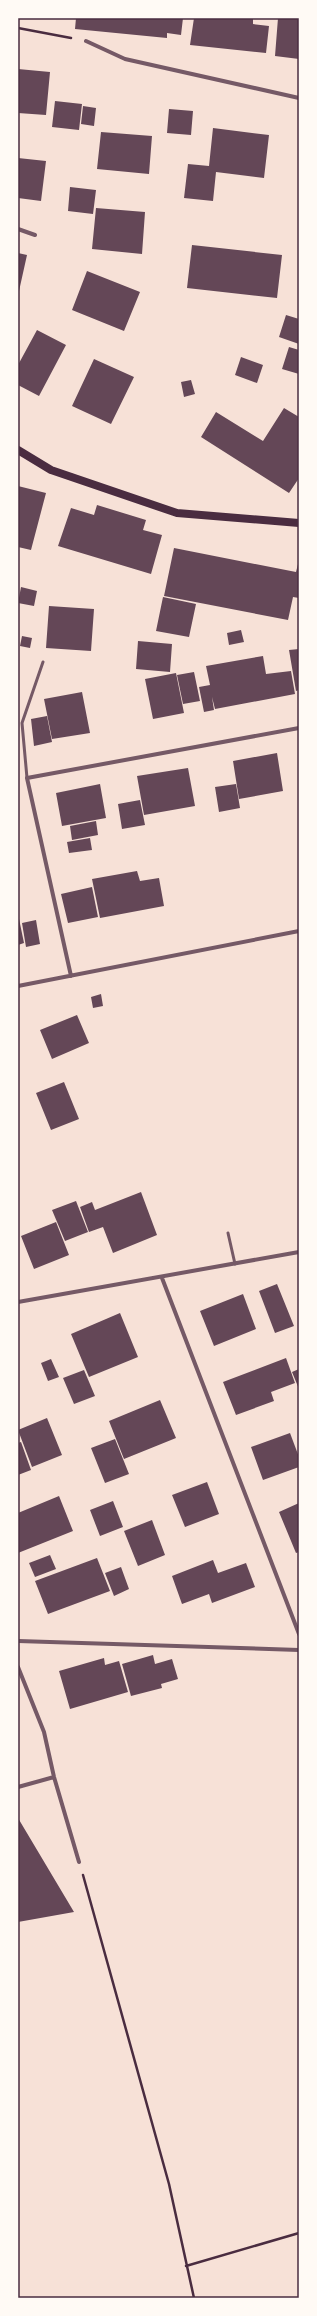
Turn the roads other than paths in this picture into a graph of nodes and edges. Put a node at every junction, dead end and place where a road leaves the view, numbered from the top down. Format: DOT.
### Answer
graph roads {
  1 [pos="86,41"];
  2 [pos="299,98"];
  3 [pos="18,229"];
  4 [pos="35,235"];
  5 [pos="18,450"];
  6 [pos="299,523"];
  7 [pos="43,662"];
  8 [pos="299,728"];
  9 [pos="27,778"];
  10 [pos="299,930"];
  11 [pos="71,976"];
  12 [pos="18,986"];
  13 [pos="228,1233"];
  14 [pos="299,1252"];
  15 [pos="235,1264"];
  16 [pos="162,1278"];
  17 [pos="18,1302"];
  18 [pos="299,1634"];
  19 [pos="18,1641"];
  20 [pos="299,1650"];
  21 [pos="18,1667"];
  22 [pos="54,1777"];
  23 [pos="18,1787"];
  24 [pos="79,1862"];
  1 -- 2 [label="street"];
  3 -- 4 [label="street"];
  5 -- 6 [label="main road"];
  7 -- 9 [label="lane"];
  8 -- 9 [label="street"];
  9 -- 11 [label="street"];
  10 -- 11 [label="street"];
  11 -- 12 [label="street"];
  13 -- 15 [label="lane"];
  14 -- 15 [label="street"];
  15 -- 16 [label="street"];
  16 -- 17 [label="street"];
  16 -- 18 [label="street"];
  19 -- 20 [label="street"];
  21 -- 22 [label="street"];
  22 -- 23 [label="street"];
  22 -- 24 [label="street"];
}
